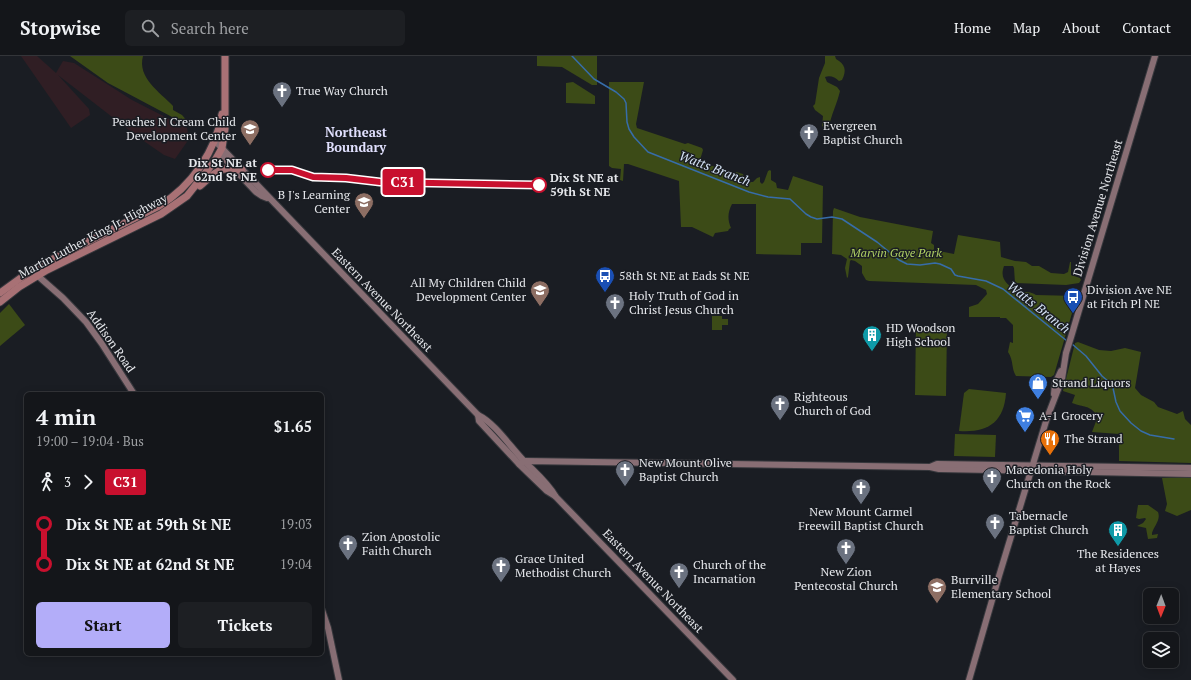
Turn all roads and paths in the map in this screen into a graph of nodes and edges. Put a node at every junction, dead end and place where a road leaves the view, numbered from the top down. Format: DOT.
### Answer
graph roads {
  1 [pos="225,56"];
  2 [pos="1155,56"];
  3 [pos="224,98"];
  4 [pos="215,141"];
  5 [pos="222,148"];
  6 [pos="238,169"];
  7 [pos="187,196"];
  8 [pos="33,269"];
  9 [pos="38,276"];
  10 [pos="0,293"];
  11 [pos="1,300"];
  12 [pos="133,392"];
  13 [pos="522,463"];
  14 [pos="1086,466"];
  15 [pos="1112,467"];
  16 [pos="1191,468"];
  17 [pos="1031,469"];
  18 [pos="1065,472"];
  19 [pos="1097,473"];
  20 [pos="1191,474"];
  21 [pos="324,616"];
  22 [pos="339,680"];
  23 [pos="733,680"];
  24 [pos="969,680"];
  1 -- 3 [label="main road"];
  2 -- 17 [label="main road, Division Avenue Northeast"];
  3 -- 4 [label="main road, Martin Luther King Jr. Highway"];
  3 -- 5 [label="main road"];
  4 -- 5 [label="main road, Eastern Avenue Northeast"];
  4 -- 8 [label="main road, Martin Luther King Jr. Highway"];
  5 -- 6 [label="main road, Eastern Avenue Northeast"];
  5 -- 7 [label="main road, Martin Luther King Jr. Highway"];
  6 -- 7 [label="main road"];
  6 -- 13 [label="main road, Eastern Avenue Northeast"];
  7 -- 9 [label="main road, Martin Luther King Jr. Highway"];
  8 -- 9 [label="main road, Addison Road"];
  8 -- 10 [label="main road, Martin Luther King Jr. Highway"];
  9 -- 11 [label="main road, Martin Luther King Jr. Highway"];
  9 -- 12 [label="main road, Addison Road"];
  13 -- 17 [label="main road"];
  13 -- 23 [label="main road, Eastern Avenue Northeast"];
  14 -- 15 [label="main road"];
  14 -- 17 [label="main road"];
  14 -- 18 [label="main road"];
  15 -- 16 [label="main road"];
  15 -- 19 [label="main road"];
  17 -- 18 [label="main road"];
  17 -- 24 [label="main road, Division Avenue Northeast"];
  18 -- 19 [label="main road"];
  19 -- 20 [label="main road"];
  21 -- 22 [label="main road"];
}
